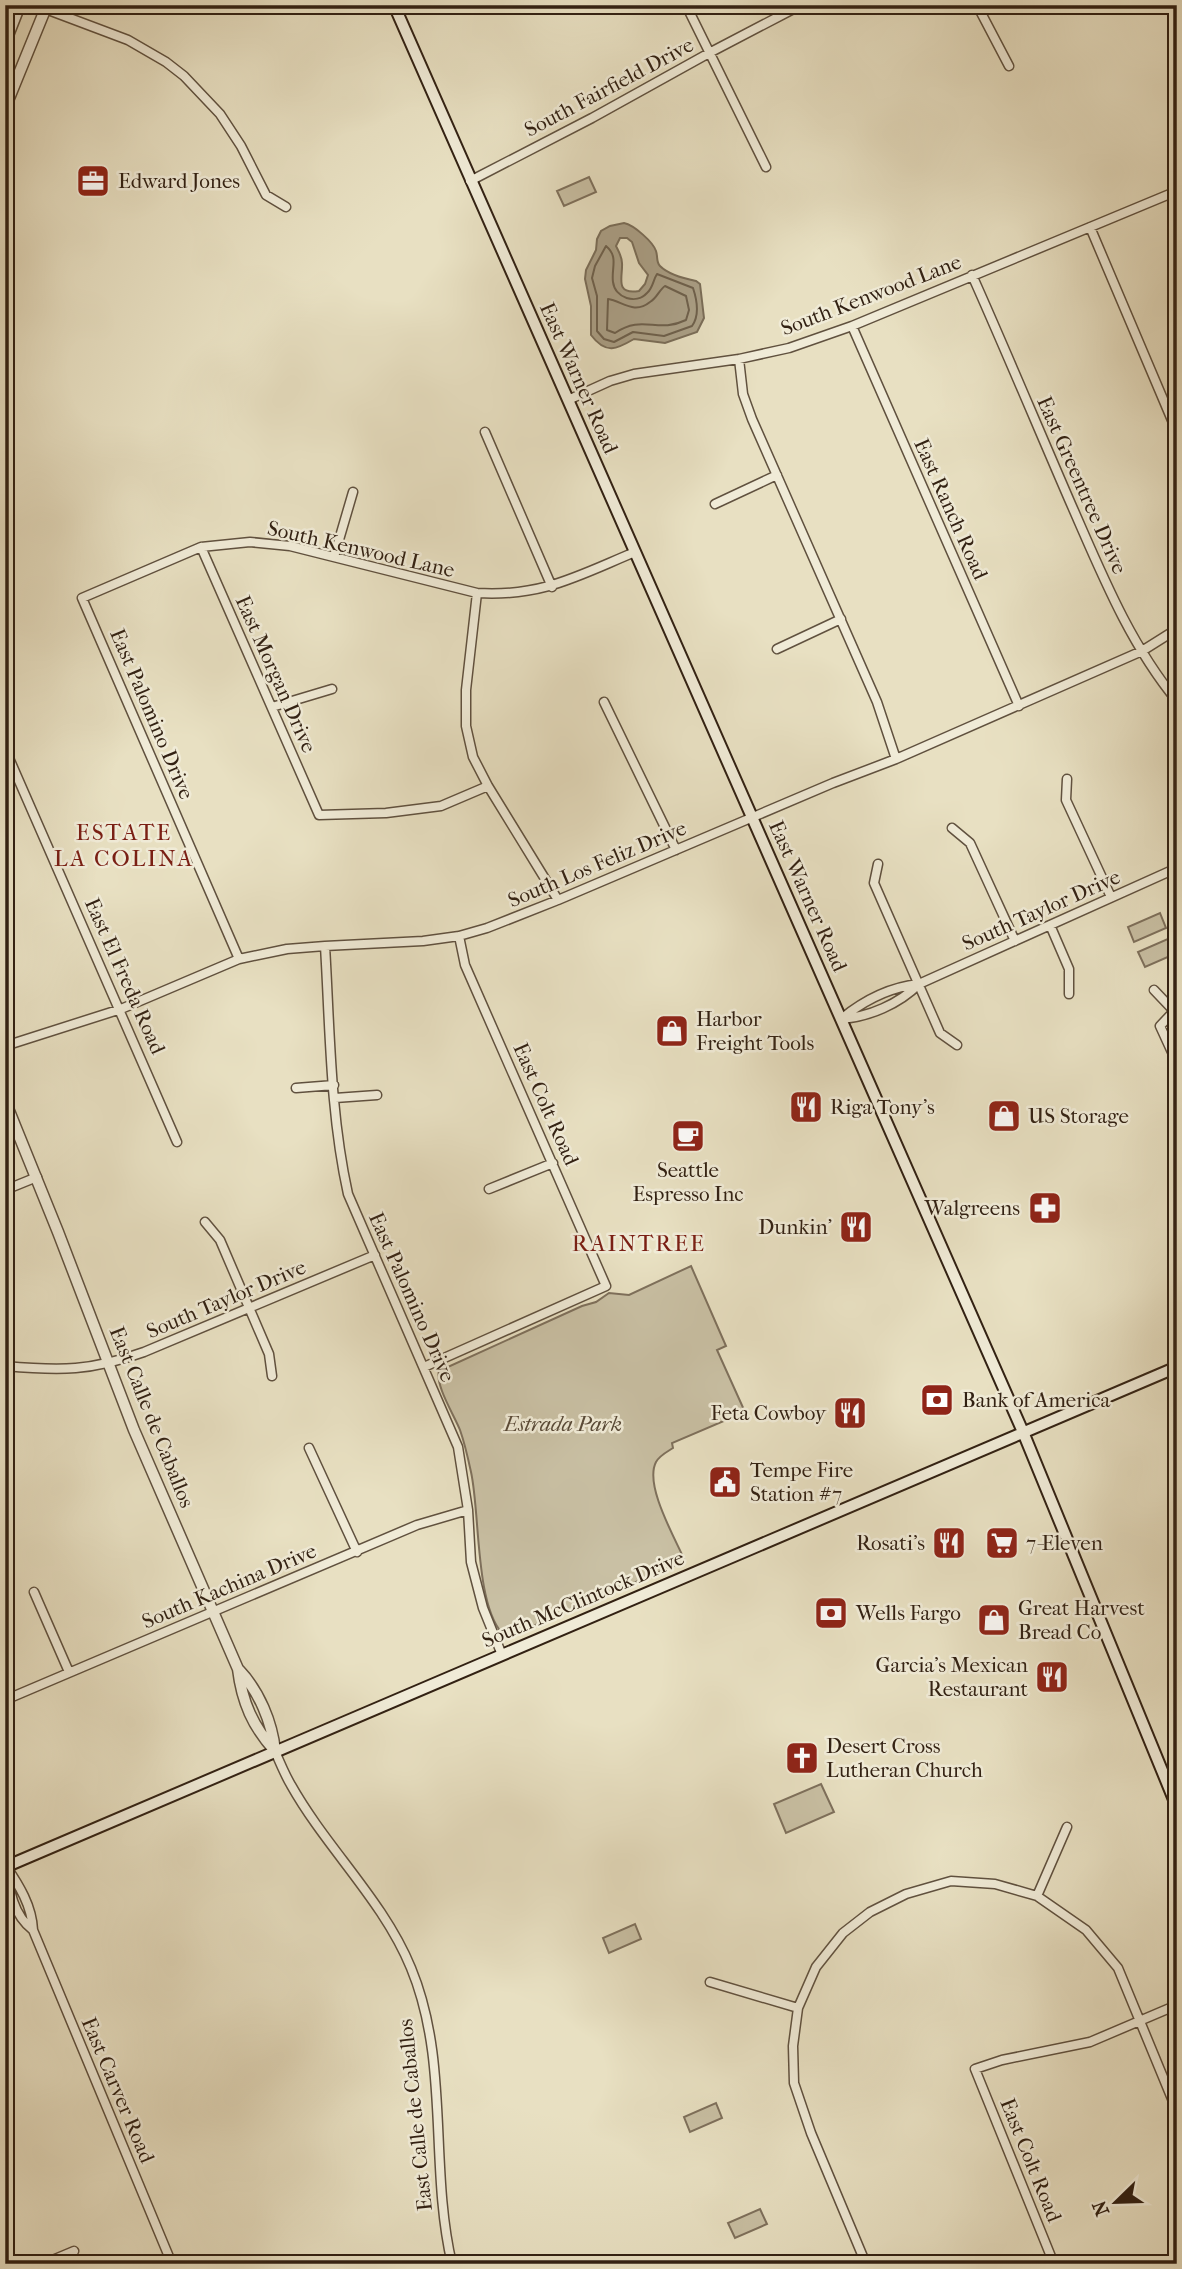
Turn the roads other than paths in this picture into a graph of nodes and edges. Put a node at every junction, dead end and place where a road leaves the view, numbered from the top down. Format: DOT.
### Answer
graph roads {
  1 [pos="20,5"];
  2 [pos="35,5"];
  3 [pos="394,5"];
  4 [pos="687,5"];
  5 [pos="801,5"];
  6 [pos="977,5"];
  7 [pos="46,7"];
  8 [pos="5,43"];
  9 [pos="711,52"];
  10 [pos="1009,66"];
  11 [pos="5,108"];
  12 [pos="766,167"];
  13 [pos="470,181"];
  14 [pos="1177,191"];
  15 [pos="286,207"];
  16 [pos="1090,227"];
  17 [pos="972,275"];
  18 [pos="852,326"];
  19 [pos="739,359"];
  20 [pos="568,400"];
  21 [pos="485,432"];
  22 [pos="1177,432"];
  23 [pos="777,475"];
  24 [pos="353,492"];
  25 [pos="715,504"];
  26 [pos="201,547"];
  27 [pos="635,552"];
  28 [pos="334,557"];
  29 [pos="552,587"];
  30 [pos="477,593"];
  31 [pos="82,598"];
  32 [pos="841,619"];
  33 [pos="1177,629"];
  34 [pos="777,649"];
  35 [pos="1142,651"];
  36 [pos="332,689"];
  37 [pos="1177,701"];
  38 [pos="604,702"];
  39 [pos="1019,706"];
  40 [pos="272,707"];
  41 [pos="5,749"];
  42 [pos="896,759"];
  43 [pos="8,763"];
  44 [pos="1067,779"];
  45 [pos="488,786"];
  46 [pos="752,818"];
  47 [pos="952,828"];
  48 [pos="676,850"];
  49 [pos="878,864"];
  50 [pos="1177,869"];
  51 [pos="1111,897"];
  52 [pos="558,900"];
  53 [pos="1050,925"];
  54 [pos="459,936"];
  55 [pos="1015,941"];
  56 [pos="325,946"];
  57 [pos="239,959"];
  58 [pos="919,984"];
  59 [pos="1154,990"];
  60 [pos="1069,993"];
  61 [pos="121,1009"];
  62 [pos="1175,1010"];
  63 [pos="841,1019"];
  64 [pos="957,1045"];
  65 [pos="5,1046"];
  66 [pos="1177,1063"];
  67 [pos="334,1085"];
  68 [pos="296,1088"];
  69 [pos="377,1096"];
  70 [pos="335,1098"];
  71 [pos="5,1101"];
  72 [pos="177,1142"];
  73 [pos="553,1163"];
  74 [pos="37,1177"];
  75 [pos="489,1189"];
  76 [pos="5,1190"];
  77 [pos="205,1222"];
  78 [pos="375,1255"];
  79 [pos="249,1308"];
  80 [pos="108,1364"];
  81 [pos="5,1366"];
  82 [pos="424,1367"];
  83 [pos="1177,1367"];
  84 [pos="272,1376"];
  85 [pos="1023,1432"];
  86 [pos="309,1448"];
  87 [pos="468,1510"];
  88 [pos="356,1552"];
  89 [pos="34,1592"];
  90 [pos="213,1612"];
  91 [pos="502,1655"];
  92 [pos="69,1672"];
  93 [pos="5,1700"];
  94 [pos="275,1751"];
  95 [pos="1177,1807"];
  96 [pos="1067,1826"];
  97 [pos="6,1866"];
  98 [pos="1037,1895"];
  99 [pos="710,1982"];
  100 [pos="1177,2006"];
  101 [pos="798,2008"];
  102 [pos="1139,2021"];
  103 [pos="1177,2111"];
  104 [pos="74,2251"];
  105 [pos="43,2264"];
  106 [pos="172,2264"];
  107 [pos="452,2264"];
  108 [pos="866,2264"];
  109 [pos="1054,2264"];
  1 -- 8 [label="street"];
  2 -- 7 [label="street"];
  3 -- 13 [label="main road, East Warner Road"];
  4 -- 9 [label="street"];
  5 -- 9 [label="street, South Fairfield Drive"];
  6 -- 10 [label="street"];
  7 -- 11 [label="street"];
  7 -- 15 [label="street"];
  9 -- 12 [label="street"];
  9 -- 13 [label="street, South Fairfield Drive"];
  13 -- 20 [label="main road, East Warner Road"];
  14 -- 16 [label="street, South Kenwood Lane"];
  16 -- 17 [label="street, South Kenwood Lane"];
  16 -- 22 [label="street"];
  17 -- 18 [label="street, South Kenwood Lane"];
  17 -- 35 [label="street, East Greentree Drive"];
  18 -- 19 [label="street, South Kenwood Lane"];
  18 -- 39 [label="street, East Ranch Road"];
  19 -- 20 [label="street, South Kenwood Lane"];
  19 -- 23 [label="street"];
  20 -- 27 [label="main road, East Warner Road"];
  21 -- 29 [label="street"];
  23 -- 25 [label="street"];
  23 -- 32 [label="street"];
  24 -- 28 [label="street"];
  26 -- 28 [label="street, South Kenwood Lane"];
  26 -- 31 [label="street, South Kenwood Lane"];
  26 -- 40 [label="street, East Morgan Drive"];
  27 -- 29 [label="street, South Kenwood Lane"];
  27 -- 46 [label="main road, East Warner Road"];
  28 -- 30 [label="street, South Kenwood Lane"];
  29 -- 30 [label="street, South Kenwood Lane"];
  30 -- 45 [label="street"];
  31 -- 57 [label="street, East Palomino Drive"];
  32 -- 34 [label="street"];
  32 -- 42 [label="street"];
  33 -- 35 [label="street, South Los Feliz Drive"];
  35 -- 37 [label="street, East Greentree Drive"];
  35 -- 39 [label="street, South Los Feliz Drive"];
  36 -- 40 [label="street"];
  38 -- 48 [label="street"];
  39 -- 42 [label="street, South Los Feliz Drive"];
  40 -- 45 [label="street, East Morgan Drive"];
  41 -- 43 [label="street, East El Freda Road"];
  42 -- 46 [label="street, South Los Feliz Drive"];
  43 -- 61 [label="street, East El Freda Road"];
  44 -- 51 [label="street"];
  45 -- 52 [label="street"];
  46 -- 48 [label="street, South Los Feliz Drive"];
  46 -- 63 [label="main road, East Warner Road"];
  47 -- 55 [label="street"];
  48 -- 52 [label="street, South Los Feliz Drive"];
  49 -- 58 [label="street"];
  50 -- 51 [label="street, South Taylor Drive"];
  51 -- 53 [label="street, South Taylor Drive"];
  52 -- 54 [label="street, South Los Feliz Drive"];
  53 -- 55 [label="street, South Taylor Drive"];
  53 -- 60 [label="street"];
  54 -- 56 [label="street, South Los Feliz Drive"];
  54 -- 73 [label="street, East Colt Road"];
  55 -- 58 [label="street, South Taylor Drive"];
  56 -- 57 [label="street, South Los Feliz Drive"];
  56 -- 67 [label="street, East Palomino Drive"];
  57 -- 61 [label="street, South Los Feliz Drive"];
  58 -- 63 [label="street, South Taylor Drive"];
  58 -- 64 [label="street"];
  59 -- 62 [label="street"];
  61 -- 65 [label="street, South Los Feliz Drive"];
  61 -- 72 [label="street, East El Freda Road"];
  62 -- 66 [label="street"];
  63 -- 85 [label="main road, East Warner Road"];
  67 -- 68 [label="street"];
  67 -- 70 [label="street, East Palomino Drive"];
  69 -- 70 [label="street"];
  70 -- 78 [label="street, East Palomino Drive"];
  71 -- 74 [label="street, East Calle de Caballos"];
  73 -- 75 [label="street"];
  73 -- 82 [label="street, East Colt Road"];
  74 -- 76 [label="street"];
  74 -- 80 [label="street, East Calle de Caballos"];
  77 -- 79 [label="street"];
  78 -- 79 [label="street, South Taylor Drive"];
  78 -- 82 [label="street, East Palomino Drive"];
  79 -- 80 [label="street, South Taylor Drive"];
  79 -- 84 [label="street"];
  80 -- 81 [label="street, South Taylor Drive"];
  80 -- 90 [label="street, East Calle de Caballos"];
  82 -- 87 [label="street, East Palomino Drive"];
  83 -- 85 [label="main road, South McClintock Drive"];
  85 -- 91 [label="main road, South McClintock Drive"];
  85 -- 95 [label="main road, East Warner Road"];
  86 -- 88 [label="street"];
  87 -- 88 [label="street, South Kachina Drive"];
  87 -- 91 [label="street, East Palomino Drive"];
  88 -- 90 [label="street, South Kachina Drive"];
  89 -- 92 [label="street"];
  90 -- 92 [label="street, South Kachina Drive"];
  90 -- 94 [label="street, East Calle de Caballos"];
  91 -- 94 [label="main road, South McClintock Drive"];
  92 -- 93 [label="street, South Kachina Drive"];
  94 -- 97 [label="main road, South McClintock Drive"];
  94 -- 107 [label="street, East Calle de Caballos"];
  96 -- 98 [label="street"];
  97 -- 106 [label="street, East Carver Road"];
  98 -- 101 [label="street"];
  98 -- 102 [label="street"];
  99 -- 101 [label="street"];
  100 -- 102 [label="street"];
  101 -- 108 [label="street"];
  102 -- 103 [label="street"];
  102 -- 109 [label="street, East Colt Road"];
  104 -- 105 [label="street"];
}
